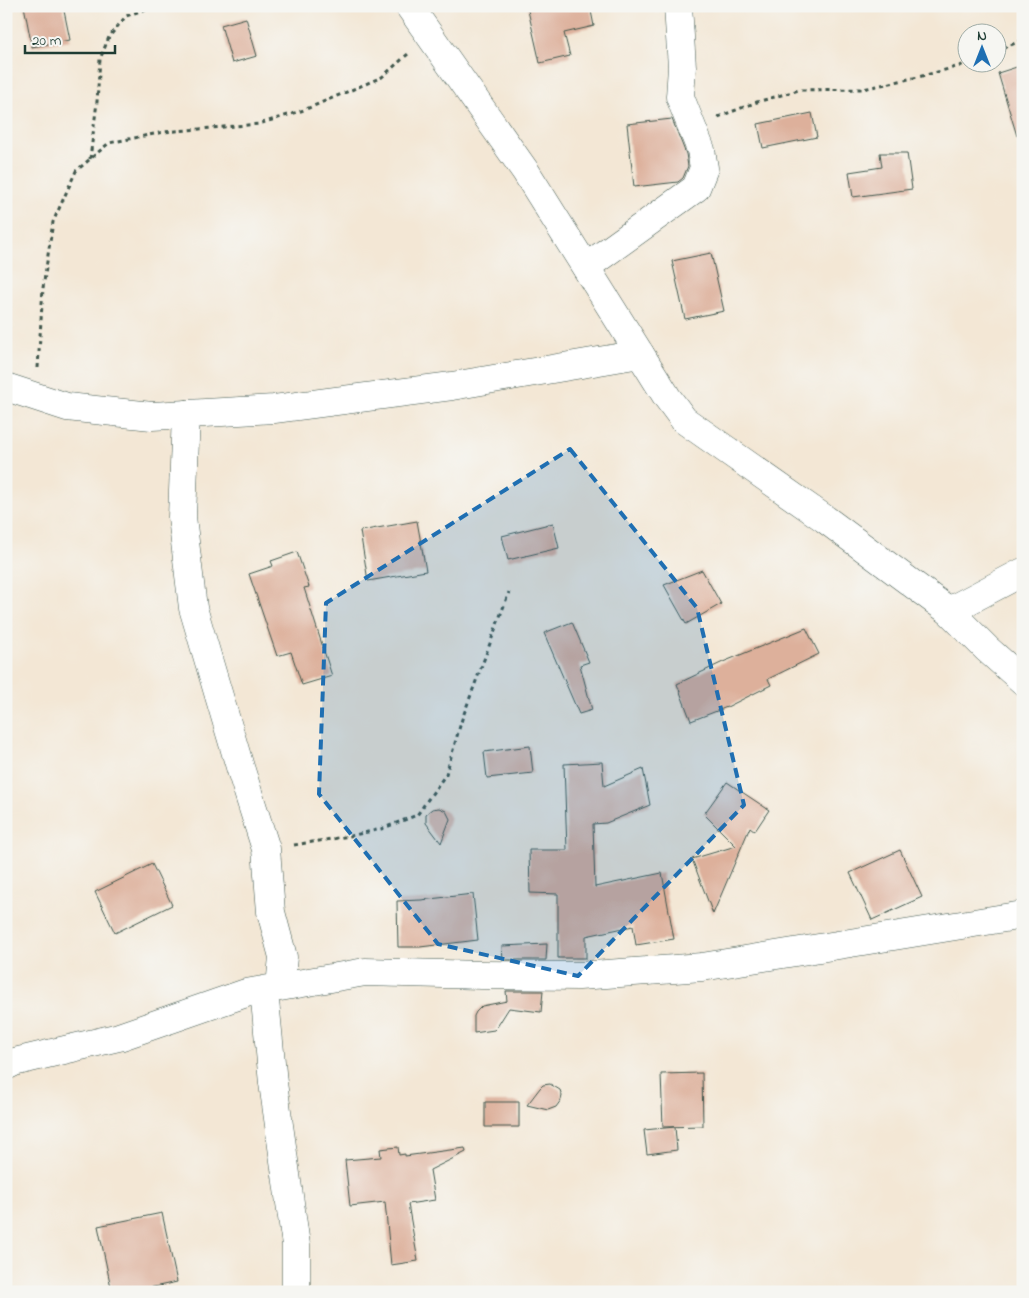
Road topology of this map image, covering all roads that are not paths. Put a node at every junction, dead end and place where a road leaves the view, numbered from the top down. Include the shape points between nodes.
1 (409, 6) edge
2 (678, 6) edge
3 (586, 267) junction
4 (640, 354) junction
5 (6, 387) edge
6 (186, 414) junction
7 (1023, 572) edge
8 (949, 611) junction
9 (1023, 681) edge
10 (1023, 915) edge
11 (272, 988) junction
12 (6, 1066) edge
13 (296, 1292) edge

1 - 3 street via 526,172
2 - 3 street via 682,67 680,97 701,150 704,168 696,188
3 - 4 street
4 - 6 street via 452,386 274,409
4 - 8 street via 684,420 826,519
5 - 6 street via 68,407 152,416
6 - 11 street via 182,517 193,608 266,849 271,912 283,957
7 - 8 street
8 - 9 street
10 - 11 street via 702,967 579,976 365,972
11 - 12 street via 246,993 119,1037
11 - 13 street via 273,1083 296,1245

